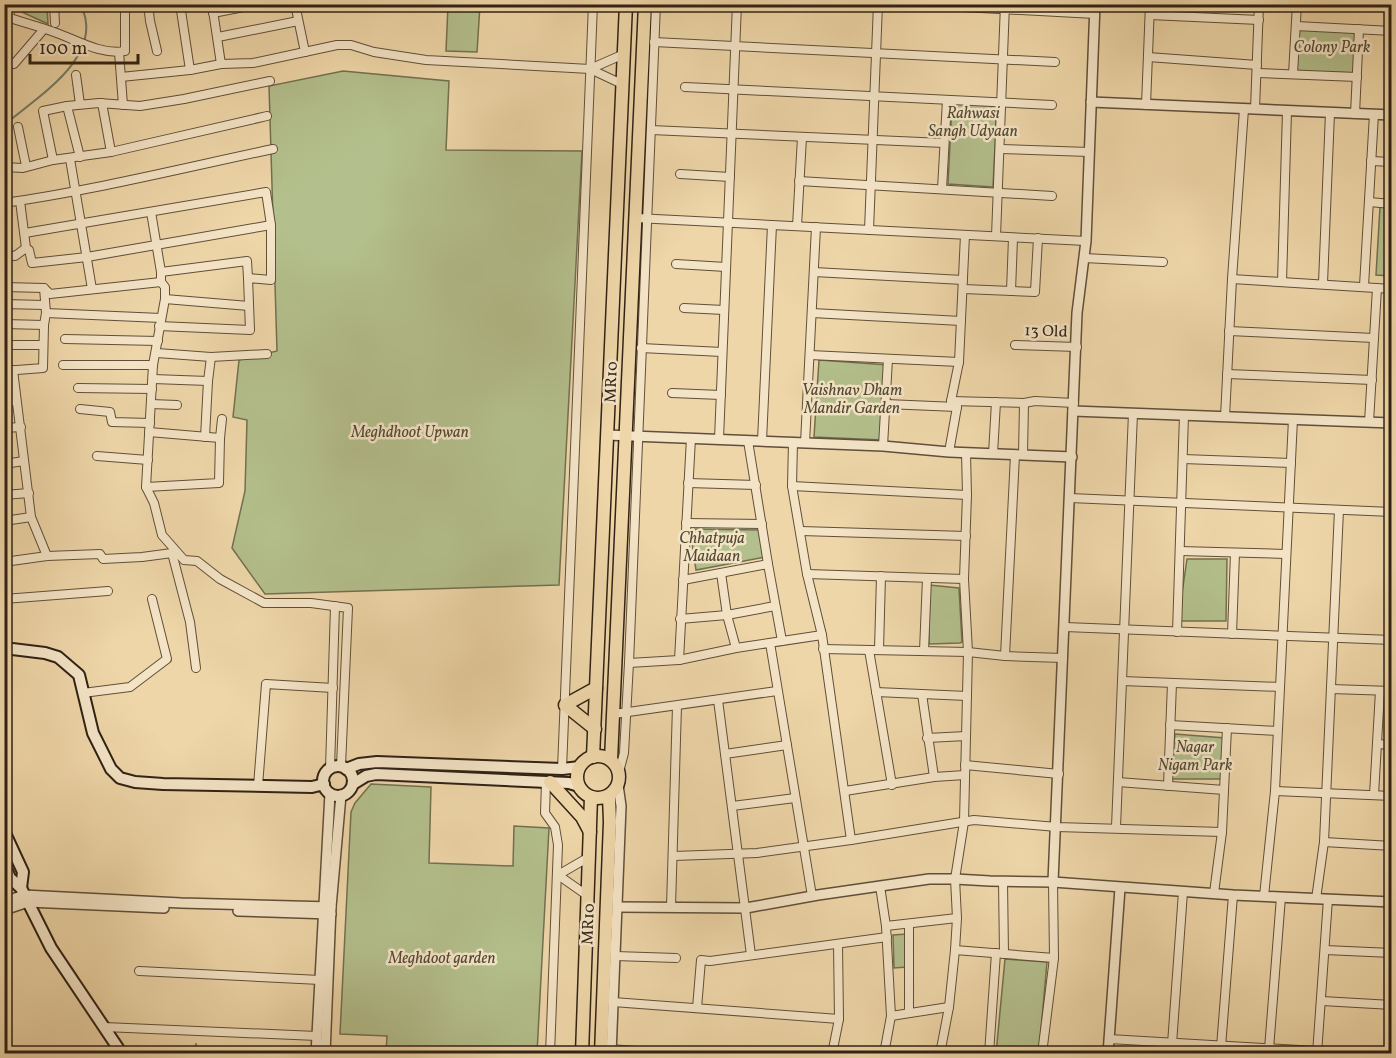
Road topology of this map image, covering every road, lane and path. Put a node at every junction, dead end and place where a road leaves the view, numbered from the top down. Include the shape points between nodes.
1 (13, 4) edge
2 (54, 4) edge
3 (124, 4) edge
4 (148, 4) edge
5 (180, 4) edge
6 (212, 4) edge
7 (259, 4) edge
8 (295, 4) edge
9 (593, 4) edge
10 (626, 4) edge
11 (645, 4) edge
12 (656, 4) edge
13 (737, 4) edge
14 (878, 4) edge
15 (906, 4) edge
16 (1150, 4) edge
17 (1259, 4) edge
18 (1297, 4) edge
19 (964, 6) edge
20 (1005, 7) edge
21 (1049, 8) edge
22 (1095, 9) edge
23 (213, 14) junction
24 (1150, 15) junction
25 (6, 16) edge
26 (1259, 20) junction
27 (298, 21) junction
28 (56, 23) dead end
29 (1296, 27) junction
30 (44, 29) junction
31 (1359, 29) junction
32 (1392, 31) edge
33 (218, 37) junction
34 (654, 42) junction
35 (736, 46) junction
36 (157, 51) dead end
37 (119, 52) junction
38 (305, 52) junction
39 (876, 53) junction
40 (624, 54) junction
41 (1148, 57) junction
42 (1392, 58) edge
43 (1003, 59) junction
44 (4, 60) edge
45 (1055, 62) dead end
46 (221, 64) junction
47 (590, 69) junction
48 (1257, 69) junction
49 (190, 70) junction
50 (1293, 74) junction
51 (76, 75) dead end
52 (121, 77) junction
53 (1357, 77) junction
54 (270, 81) dead end
55 (622, 84) junction
56 (685, 87) dead end
57 (734, 90) junction
58 (874, 97) junction
59 (947, 100) junction
60 (1091, 102) junction
61 (102, 103) junction
62 (1001, 103) junction
63 (80, 104) junction
64 (123, 105) junction
65 (1052, 105) dead end
66 (1146, 105) junction
67 (67, 106) junction
68 (1244, 109) junction
69 (1255, 109) junction
70 (1287, 111) junction
71 (1330, 112) junction
72 (1355, 114) junction
73 (1374, 114) junction
74 (1390, 115) edge
75 (267, 116) dead end
76 (18, 127) dead end
77 (651, 130) junction
78 (732, 134) junction
79 (802, 137) junction
80 (873, 140) junction
81 (944, 143) junction
82 (273, 149) dead end
83 (1000, 149) junction
84 (111, 152) junction
85 (1089, 152) junction
86 (80, 157) junction
87 (69, 159) junction
88 (53, 160) junction
89 (1371, 160) junction
90 (1392, 162) edge
91 (26, 166) junction
92 (4, 167) edge
93 (680, 174) dead end
94 (730, 177) junction
95 (799, 181) junction
96 (871, 185) junction
97 (942, 189) junction
98 (76, 190) junction
99 (998, 193) junction
100 (1052, 196) dead end
101 (20, 201) junction
102 (1369, 202) junction
103 (4, 203) edge
104 (1392, 204) edge
105 (151, 212) junction
106 (641, 219) junction
107 (81, 223) junction
108 (728, 223) junction
109 (271, 225) junction
110 (772, 225) junction
111 (797, 226) junction
112 (816, 227) junction
113 (869, 230) junction
114 (25, 233) junction
115 (965, 235) junction
116 (996, 236) junction
117 (1013, 238) junction
118 (1038, 238) junction
119 (1086, 241) junction
120 (157, 244) junction
121 (26, 248) junction
122 (4, 255) edge
123 (87, 257) junction
124 (1084, 258) junction
125 (1163, 262) dead end
126 (676, 264) dead end
127 (726, 267) junction
128 (814, 272) junction
129 (161, 273) junction
130 (248, 278) junction
131 (1232, 279) junction
132 (160, 282) junction
133 (1282, 282) junction
134 (1323, 283) junction
135 (963, 284) junction
136 (1364, 286) junction
137 (4, 287) edge
138 (44, 288) junction
139 (1377, 288) junction
140 (92, 289) junction
141 (1392, 289) edge
142 (1011, 291) junction
143 (165, 299) junction
144 (4, 304) edge
145 (249, 306) junction
146 (684, 308) dead end
147 (45, 309) junction
148 (724, 310) junction
149 (812, 313) junction
150 (961, 321) junction
151 (160, 322) junction
152 (4, 324) edge
153 (44, 325) junction
154 (1228, 331) junction
155 (1374, 338) junction
156 (65, 339) dead end
157 (158, 341) junction
158 (4, 345) edge
159 (43, 345) junction
160 (1015, 345) dead end
161 (1077, 347) junction
162 (641, 348) junction
163 (723, 352) junction
164 (157, 353) junction
165 (267, 354) dead end
166 (810, 355) junction
167 (212, 357) junction
168 (888, 359) junction
169 (959, 362) junction
170 (63, 365) dead end
171 (153, 365) junction
172 (9, 370) edge
173 (1227, 374) junction
174 (153, 379) junction
175 (1372, 380) junction
176 (208, 381) junction
177 (78, 388) dead end
178 (153, 389) junction
179 (672, 393) dead end
180 (721, 395) junction
181 (16, 401) junction
182 (4, 402) edge
183 (996, 402) junction
184 (152, 404) junction
185 (886, 404) junction
186 (954, 404) junction
187 (1024, 404) junction
188 (177, 405) dead end
189 (1073, 407) junction
190 (80, 409) dead end
191 (1133, 413) junction
192 (1184, 415) junction
193 (1225, 417) junction
194 (222, 419) dead end
195 (1293, 419) junction
196 (1369, 422) junction
197 (1392, 423) edge
198 (21, 427) junction
199 (150, 427) junction
200 (4, 428) edge
201 (607, 435) junction
202 (632, 436) junction
203 (205, 437) junction
204 (220, 438) junction
205 (691, 438) junction
206 (719, 439) junction
207 (748, 441) junction
208 (762, 441) junction
209 (792, 442) junction
210 (805, 443) junction
211 (883, 446) junction
212 (949, 452) junction
213 (966, 453) junction
214 (993, 454) junction
215 (1019, 455) junction
216 (97, 456) dead end
217 (1071, 457) junction
218 (1183, 459) junction
219 (148, 460) junction
220 (24, 461) junction
221 (1291, 463) junction
222 (4, 464) edge
223 (688, 483) junction
224 (756, 484) junction
225 (792, 486) junction
226 (146, 487) junction
227 (29, 493) junction
228 (4, 495) edge
229 (967, 495) junction
230 (1070, 498) junction
231 (1130, 501) junction
232 (1181, 503) junction
233 (1288, 508) junction
234 (1339, 510) junction
235 (1392, 513) edge
236 (32, 517) junction
237 (4, 521) edge
238 (686, 524) junction
239 (762, 524) junction
240 (801, 531) junction
241 (966, 536) junction
242 (173, 551) junction
243 (1180, 551) junction
244 (1235, 553) junction
245 (1286, 554) junction
246 (46, 556) junction
247 (4, 562) edge
248 (768, 564) junction
249 (721, 573) junction
250 (807, 574) junction
251 (881, 576) junction
252 (927, 578) junction
253 (683, 579) junction
254 (964, 579) junction
255 (108, 591) dead end
256 (4, 599) edge
257 (152, 599) dead end
258 (335, 606) junction
259 (775, 606) junction
260 (727, 615) junction
261 (680, 619) junction
262 (1065, 627) junction
263 (1124, 630) junction
264 (1177, 632) junction
265 (1232, 634) junction
266 (822, 635) junction
267 (1282, 636) junction
268 (1333, 638) junction
269 (1392, 640) edge
270 (782, 641) junction
271 (770, 643) junction
272 (4, 648) edge
273 (736, 648) junction
274 (823, 649) junction
275 (869, 650) junction
276 (879, 650) junction
277 (924, 651) junction
278 (968, 652) junction
279 (1005, 656) junction
280 (1064, 658) junction
281 (679, 660) junction
282 (629, 663) junction
283 (196, 668) dead end
284 (1122, 681) junction
285 (1172, 683) junction
286 (1280, 687) junction
287 (333, 688) junction
288 (596, 688) junction
289 (1331, 689) junction
290 (777, 691) junction
291 (1380, 691) junction
292 (876, 692) junction
293 (1392, 692) edge
294 (83, 693) junction
295 (922, 694) junction
296 (967, 696) junction
297 (718, 700) junction
298 (565, 705) junction
299 (677, 706) junction
300 (620, 714) junction
301 (1170, 725) junction
302 (1227, 728) junction
303 (594, 729) junction
304 (1278, 731) junction
305 (966, 736) junction
306 (927, 738) junction
307 (1377, 744) junction
308 (787, 745) junction
309 (1392, 745) edge
310 (725, 753) junction
311 (593, 756) junction
312 (611, 760) junction
313 (965, 765) junction
314 (580, 767) junction
315 (339, 768) junction
316 (562, 769) junction
317 (619, 772) junction
318 (1059, 774) junction
319 (965, 776) junction
320 (934, 777) junction
321 (548, 782) junction
322 (1118, 782) junction
323 (353, 783) junction
324 (618, 785) junction
325 (892, 785) junction
326 (258, 786) junction
327 (579, 786) junction
328 (1168, 786) junction
329 (1224, 790) junction
330 (332, 791) junction
331 (845, 791) junction
332 (1275, 791) junction
333 (1326, 793) junction
334 (1374, 795) junction
335 (609, 796) junction
336 (1392, 796) edge
337 (591, 797) junction
338 (795, 798) junction
339 (732, 806) junction
340 (964, 822) junction
341 (1057, 827) junction
342 (1116, 828) junction
343 (4, 831) edge
344 (1222, 832) junction
345 (591, 833) junction
346 (851, 840) junction
347 (1324, 842) junction
348 (803, 845) junction
349 (1392, 846) edge
350 (738, 854) junction
351 (674, 856) junction
352 (589, 857) junction
353 (4, 863) edge
354 (558, 875) junction
355 (955, 879) junction
356 (1003, 881) junction
357 (1053, 882) junction
358 (880, 886) junction
359 (1120, 888) junction
360 (1183, 892) junction
361 (1214, 893) junction
362 (25, 895) junction
363 (1233, 895) junction
364 (588, 896) junction
365 (812, 896) junction
366 (1264, 896) junction
367 (1281, 897) junction
368 (1316, 899) junction
369 (1328, 900) junction
370 (4, 902) edge
371 (1392, 902) edge
372 (617, 907) junction
373 (671, 907) junction
374 (746, 908) junction
375 (4, 910) edge
376 (327, 910) junction
377 (957, 918) junction
378 (909, 924) junction
379 (886, 927) junction
380 (887, 937) junction
381 (838, 944) junction
382 (955, 950) junction
383 (1325, 950) junction
384 (1392, 952) edge
385 (1000, 953) junction
386 (751, 955) junction
387 (615, 956) junction
388 (676, 958) dead end
389 (1054, 958) junction
390 (139, 971) dead end
391 (320, 980) junction
392 (1322, 1001) junction
393 (613, 1002) junction
394 (1392, 1005) edge
395 (948, 1007) junction
396 (697, 1008) junction
397 (909, 1013) junction
398 (891, 1016) junction
399 (838, 1019) junction
400 (104, 1027) junction
401 (317, 1036) junction
402 (1109, 1039) junction
403 (1172, 1044) junction
404 (1221, 1047) junction
405 (1269, 1049) junction
406 (1255, 1050) edge
407 (608, 1052) edge
408 (1317, 1052) edge
409 (122, 1053) edge
410 (316, 1053) edge
411 (325, 1053) edge
412 (550, 1053) edge
413 (582, 1053) edge
414 (672, 1053) edge
415 (832, 1053) edge
416 (884, 1053) edge
417 (940, 1053) edge
418 (990, 1053) edge
419 (1042, 1053) edge
420 (1108, 1053) edge

1 - 25 street
2 - 28 street
3 - 37 street via 125,51
4 - 36 street
5 - 49 street
6 - 23 street
7 - 23 street
8 - 27 street
9 - 47 street
10 - 40 main road, MR10
11 - 106 main road, MR10
12 - 34 street
13 - 35 street
14 - 39 street
15 - 19 street
16 - 24 street
17 - 26 street
18 - 29 street
19 - 20 street
20 - 21 street
20 - 43 street
21 - 22 street
22 - 60 street
23 - 33 street
24 - 26 street
24 - 41 street
25 - 30 street
26 - 48 street
27 - 33 street
27 - 38 street
29 - 31 street
29 - 50 street
30 - 37 street via 94,49
30 - 44 street via 14,64
31 - 32 street
31 - 53 street
33 - 46 street
34 - 35 street
34 - 77 street
35 - 39 street
35 - 57 street
37 - 52 street
38 - 46 street via 253,63
38 - 47 street via 351,45 426,60
39 - 43 street
39 - 58 street
40 - 47 street
40 - 55 main road, MR10
41 - 48 street
41 - 66 street
42 - 74 street
43 - 45 street
43 - 62 street
46 - 49 street
47 - 55 street
47 - 298 street
48 - 50 street
48 - 69 street
49 - 52 street
50 - 53 street
51 - 63 street
52 - 64 street
53 - 72 street
54 - 64 street via 184,99
55 - 201 main road, MR10
56 - 57 street
57 - 58 street
57 - 78 street
58 - 59 street
58 - 80 street
59 - 62 street
59 - 81 street
60 - 66 street
60 - 85 street
61 - 63 street
61 - 64 street
61 - 84 street
62 - 65 street
62 - 83 street
63 - 67 street
66 - 68 street
67 - 86 street
67 - 88 street via 43,111
68 - 69 street
68 - 131 street
69 - 70 street
70 - 71 street
70 - 133 street
71 - 72 street
71 - 134 street
72 - 73 street
73 - 74 street
73 - 89 street
75 - 84 street
76 - 91 street
77 - 78 street
77 - 106 street
78 - 79 street
78 - 94 street
79 - 80 street
79 - 95 street
80 - 81 street
80 - 96 street
81 - 97 street
82 - 98 street
83 - 85 street
83 - 99 street
84 - 86 street
85 - 119 street
86 - 87 street
87 - 88 street
87 - 98 street
88 - 91 street
89 - 90 street
89 - 102 street
91 - 92 street
93 - 94 street
94 - 108 street
95 - 96 street
95 - 111 street
96 - 97 street
96 - 113 street
97 - 99 street
98 - 101 street
98 - 107 street
99 - 100 street
99 - 116 street
101 - 103 street
101 - 114 street
102 - 104 street
102 - 136 street
105 - 107 street
105 - 109 street via 266,192
105 - 120 street
106 - 108 street
106 - 162 street
106 - 202 main road, MR10
107 - 114 street
107 - 123 street
108 - 110 street
108 - 127 street
109 - 120 street
109 - 130 street via 271,280
110 - 111 street
110 - 208 street
111 - 112 street
112 - 113 street
112 - 128 street
113 - 115 street
114 - 121 street
115 - 116 street
115 - 135 street
116 - 117 street
117 - 118 street
117 - 142 street
118 - 119 street
118 - 142 street via 1035,292
119 - 124 street
120 - 123 street
120 - 129 street
121 - 122 street via 15,256
121 - 123 street via 32,263
123 - 140 street
124 - 125 street
124 - 161 street
126 - 127 street
127 - 148 street
128 - 135 street
128 - 149 street
129 - 130 street via 247,261
129 - 132 street
130 - 145 street
131 - 133 street
131 - 154 street
132 - 140 street
132 - 143 street via 165,287
133 - 134 street
134 - 136 street
135 - 142 street
135 - 150 street
136 - 139 street
137 - 138 street
138 - 140 street via 50,294
138 - 147 street
139 - 141 street
139 - 155 street
143 - 145 street
143 - 151 street
144 - 147 street
145 - 151 street via 250,330
146 - 148 street
147 - 151 street
147 - 153 street
148 - 163 street
149 - 150 street
149 - 166 street
150 - 169 street
151 - 157 street
152 - 153 street
153 - 159 street
154 - 155 street
154 - 173 street
155 - 175 street
156 - 157 street
157 - 164 street
158 - 159 street
159 - 172 street via 43,368
160 - 161 street, 13 Old
161 - 189 street
162 - 163 street
162 - 202 street
163 - 180 street
164 - 167 street
164 - 171 street
165 - 167 street
166 - 168 street
166 - 210 street
167 - 176 street
168 - 169 street
168 - 185 street
169 - 186 street
170 - 171 street
171 - 174 street
172 - 181 street
173 - 175 street
173 - 193 street
174 - 176 street
174 - 178 street
175 - 196 street
176 - 203 street
177 - 178 street
178 - 184 street
179 - 180 street
180 - 206 street
181 - 182 street
181 - 198 street
183 - 186 street
183 - 187 street
183 - 214 street
184 - 188 street
184 - 199 street
185 - 186 street
185 - 211 street
186 - 212 street
187 - 189 street via 1035,401
187 - 215 street
189 - 191 street
189 - 217 street
190 - 199 street via 110,412 112,422
191 - 192 street
191 - 231 street
192 - 193 street
192 - 218 street
193 - 195 street
194 - 204 street
195 - 196 street
195 - 221 street
196 - 197 street
198 - 200 street
198 - 220 street
199 - 203 street
199 - 219 street
201 - 202 street
201 - 288 main road, MR10
202 - 205 street
202 - 282 street
202 - 300 main road, MR10
203 - 204 street
204 - 226 street via 219,483
205 - 206 street
205 - 223 street
206 - 207 street
207 - 208 street
207 - 224 street
208 - 209 street
209 - 210 street
209 - 225 street
210 - 211 street
211 - 212 street
212 - 213 street
213 - 214 street
213 - 229 street
214 - 215 street
215 - 217 street
215 - 279 street
216 - 219 street
217 - 230 street
218 - 221 street
218 - 232 street
219 - 226 street
220 - 222 street
220 - 227 street
221 - 233 street
223 - 224 street
223 - 238 street
224 - 239 street
225 - 229 street
225 - 240 street
226 - 242 street via 162,535
227 - 228 street
227 - 236 street
229 - 241 street
230 - 231 street
230 - 262 street
231 - 232 street
231 - 263 street
232 - 233 street
232 - 243 street
233 - 234 street
233 - 245 street
234 - 235 street
234 - 268 street
236 - 237 street
236 - 246 street
238 - 239 street
238 - 253 street
239 - 248 street
240 - 241 street
240 - 250 street
241 - 254 street
242 - 246 street via 103,559 100,554
242 - 258 street via 184,560 197,561 220,579 264,603
242 - 283 street
243 - 244 street
243 - 264 street
244 - 245 street
244 - 265 street
245 - 267 street
246 - 247 street
248 - 249 street
248 - 259 street
249 - 253 street
249 - 260 street
250 - 251 street
250 - 266 street
251 - 252 street
251 - 276 street
252 - 254 street
252 - 277 street
253 - 261 street
254 - 278 street
255 - 256 street
257 - 294 street via 167,659 130,687
258 - 287 street
258 - 315 street via 348,608
259 - 260 street
259 - 270 street
260 - 261 street
260 - 273 street
261 - 281 street
262 - 263 street
262 - 280 street
263 - 264 street
263 - 284 street
264 - 265 street
265 - 267 street
266 - 270 street
266 - 274 street
267 - 268 street
267 - 286 street
268 - 269 street
268 - 289 street
270 - 271 street
271 - 273 street
271 - 290 street
272 - 294 main road via 58,657 79,675
273 - 281 street
274 - 275 street
274 - 331 street
275 - 276 street
275 - 292 street
276 - 277 street
277 - 278 street
278 - 279 street
278 - 296 street
279 - 280 street
280 - 318 street
281 - 282 street
282 - 300 street
284 - 285 street
284 - 322 street
285 - 286 street
285 - 301 street
286 - 304 street
287 - 315 street
287 - 326 street via 266,684
288 - 298 main road
288 - 303 main road, MR10
289 - 291 street
289 - 333 street
290 - 297 street
290 - 308 street
291 - 293 street
291 - 307 street
292 - 295 street
292 - 325 street
294 - 326 main road via 93,732 111,769 120,777 135,782
295 - 296 street
295 - 306 street
296 - 305 street
297 - 299 street
297 - 310 street
298 - 303 main road
298 - 316 street
299 - 300 street
299 - 351 street
300 - 312 main road, MR10
300 - 317 street via 624,753
301 - 302 street
301 - 328 street
302 - 304 street
302 - 329 street
303 - 311 main road, MR10
304 - 332 street
305 - 306 street
305 - 313 street
306 - 320 street
307 - 309 street
307 - 334 street
308 - 310 street
308 - 338 street
310 - 339 street
311 - 312 main road
311 - 314 main road
312 - 317 main road
313 - 318 street
313 - 319 street
314 - 316 main road
314 - 327 main road
315 - 316 main road via 377,762
315 - 323 main road via 352,775
315 - 330 main road via 324,776
317 - 324 main road
318 - 341 street
319 - 320 street
319 - 340 street
320 - 325 street
321 - 323 main road via 376,774
321 - 327 main road
321 - 345 main road via 582,817
321 - 354 street via 545,813 555,827
322 - 328 street
322 - 342 street
323 - 330 main road via 349,791
324 - 335 main road
324 - 372 street via 621,806
325 - 331 street
326 - 330 main road
327 - 337 main road
328 - 329 street
329 - 344 street
330 - 376 street
331 - 346 street
332 - 333 street
332 - 366 street
333 - 334 street
333 - 347 street
334 - 336 street
335 - 337 main road
335 - 407 main road, MR10
337 - 345 main road, MR10
338 - 339 street
338 - 348 street
339 - 350 street
340 - 341 street
340 - 346 street
340 - 355 street
341 - 342 street
341 - 357 street
342 - 344 street
343 - 362 main road via 23,872
344 - 361 street
345 - 352 main road, MR10
346 - 348 street
347 - 349 street
347 - 368 street
348 - 350 street
348 - 365 street
350 - 351 street
350 - 374 street
351 - 373 street
352 - 354 street
352 - 364 main road, MR10
353 - 362 main road via 10,878
354 - 364 street
354 - 412 street
355 - 356 street
355 - 358 street
355 - 377 street
356 - 357 street
356 - 385 street
357 - 359 street
357 - 389 street
358 - 365 street
358 - 379 street
359 - 360 street
359 - 402 street
360 - 361 street
360 - 403 street
361 - 363 street
362 - 370 street
362 - 375 street
362 - 376 street via 93,902
362 - 400 main road via 51,948
363 - 366 street
363 - 404 street
364 - 413 main road, MR10
365 - 374 street
366 - 367 street
367 - 368 street
367 - 405 street
368 - 369 street
369 - 371 street
369 - 383 street
372 - 373 street
372 - 387 street
373 - 374 street
374 - 386 street
376 - 391 street
376 - 411 street
377 - 378 street
377 - 382 street
378 - 379 street
378 - 397 street
379 - 380 street
380 - 381 street
380 - 398 street
381 - 386 street
381 - 399 street
382 - 385 street
382 - 395 street
383 - 384 street
383 - 392 street
385 - 389 street
385 - 418 street
386 - 396 street via 700,960
387 - 388 street
387 - 393 street
389 - 419 street
390 - 391 street
391 - 401 street
392 - 394 street
392 - 408 street
393 - 396 street
393 - 407 street
395 - 397 street
395 - 417 street
396 - 399 street
397 - 398 street
398 - 416 street
399 - 415 street
400 - 401 street
400 - 409 main road
401 - 410 street
402 - 403 street
402 - 420 street
403 - 404 street
404 - 406 street
405 - 406 street
405 - 408 street
407 - 414 street

